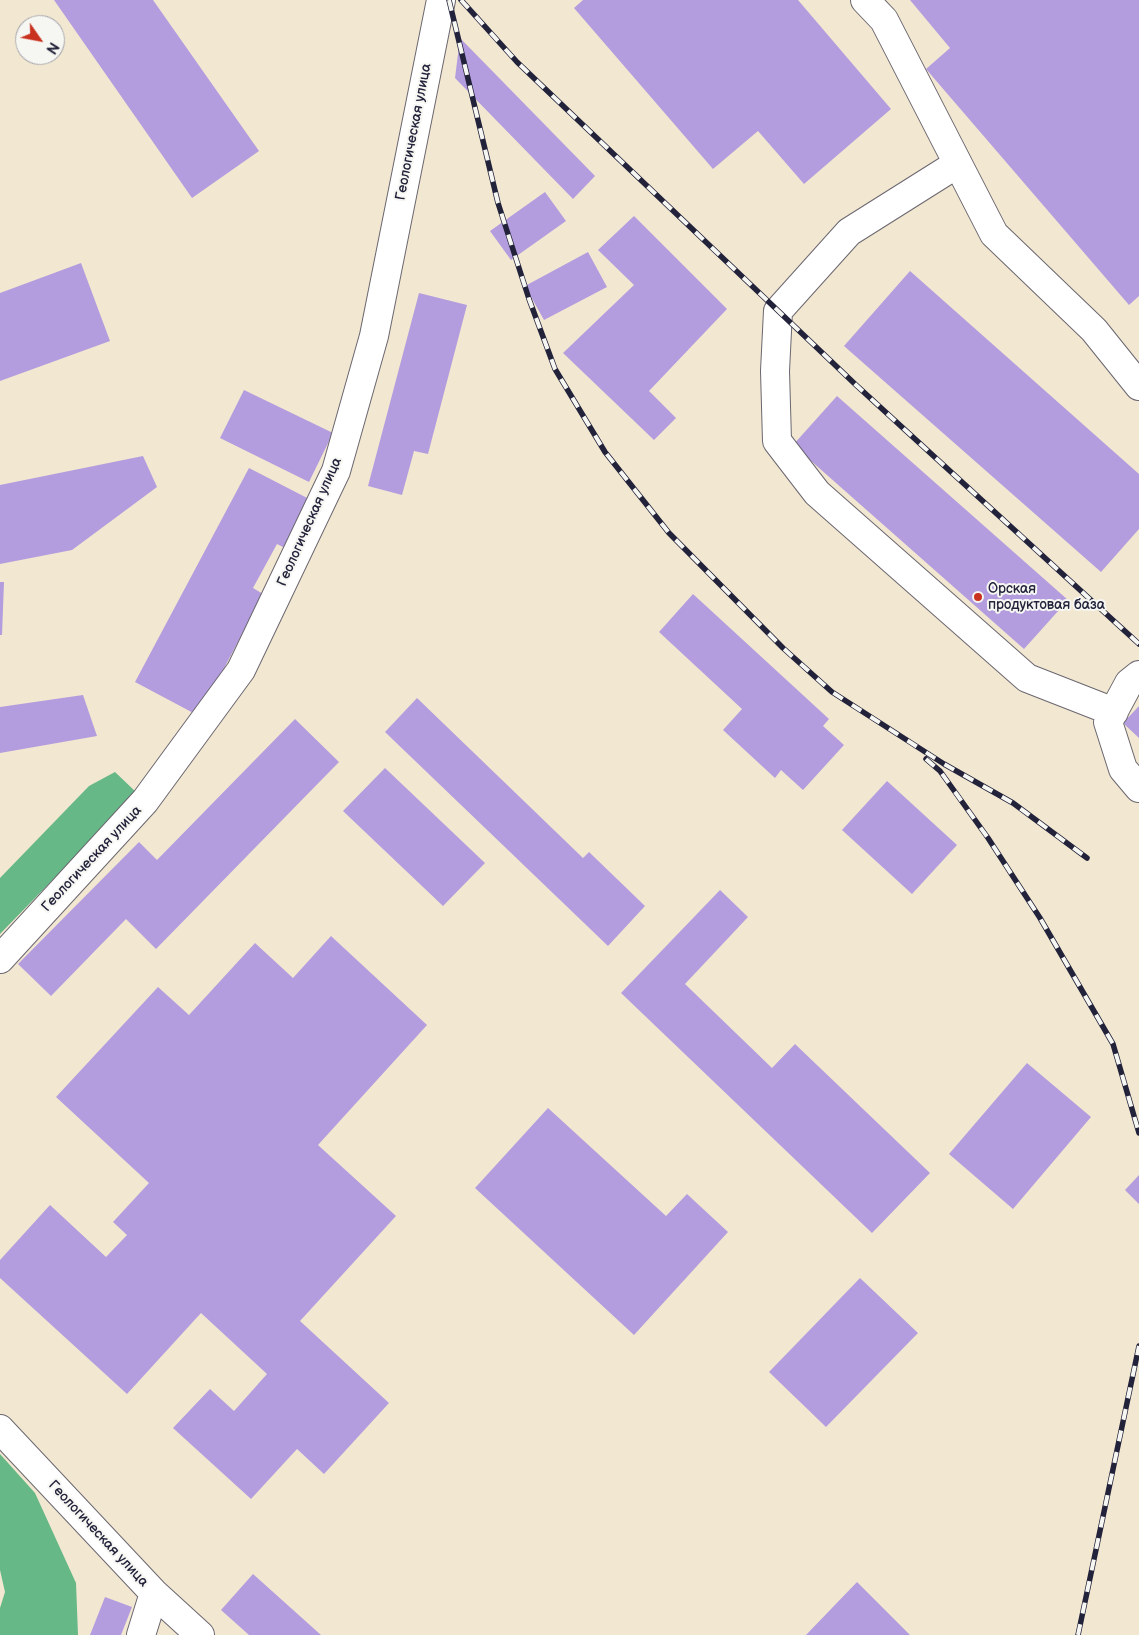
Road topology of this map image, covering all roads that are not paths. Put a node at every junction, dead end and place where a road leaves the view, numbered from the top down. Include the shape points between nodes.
1 (441, 0) edge
2 (865, 0) edge
3 (957, 164) junction
4 (1139, 386) edge
5 (1139, 675) edge
6 (1114, 712) junction
7 (1139, 788) edge
8 (0, 959) edge
9 (0, 1429) edge
10 (154, 1593) junction
11 (141, 1635) edge
12 (200, 1635) edge

1 - 8 street, Геологическая улица via 374,336 336,471 241,670 145,801
2 - 3 street via 884,20
3 - 4 street via 994,234 1094,330
3 - 6 street via 849,232 778,311 775,371 778,441 817,493 1027,678
5 - 6 street via 1129,683
6 - 7 street via 1108,722 1123,769
9 - 10 street, Геологическая улица
10 - 11 street
10 - 12 street, Геологическая улица

